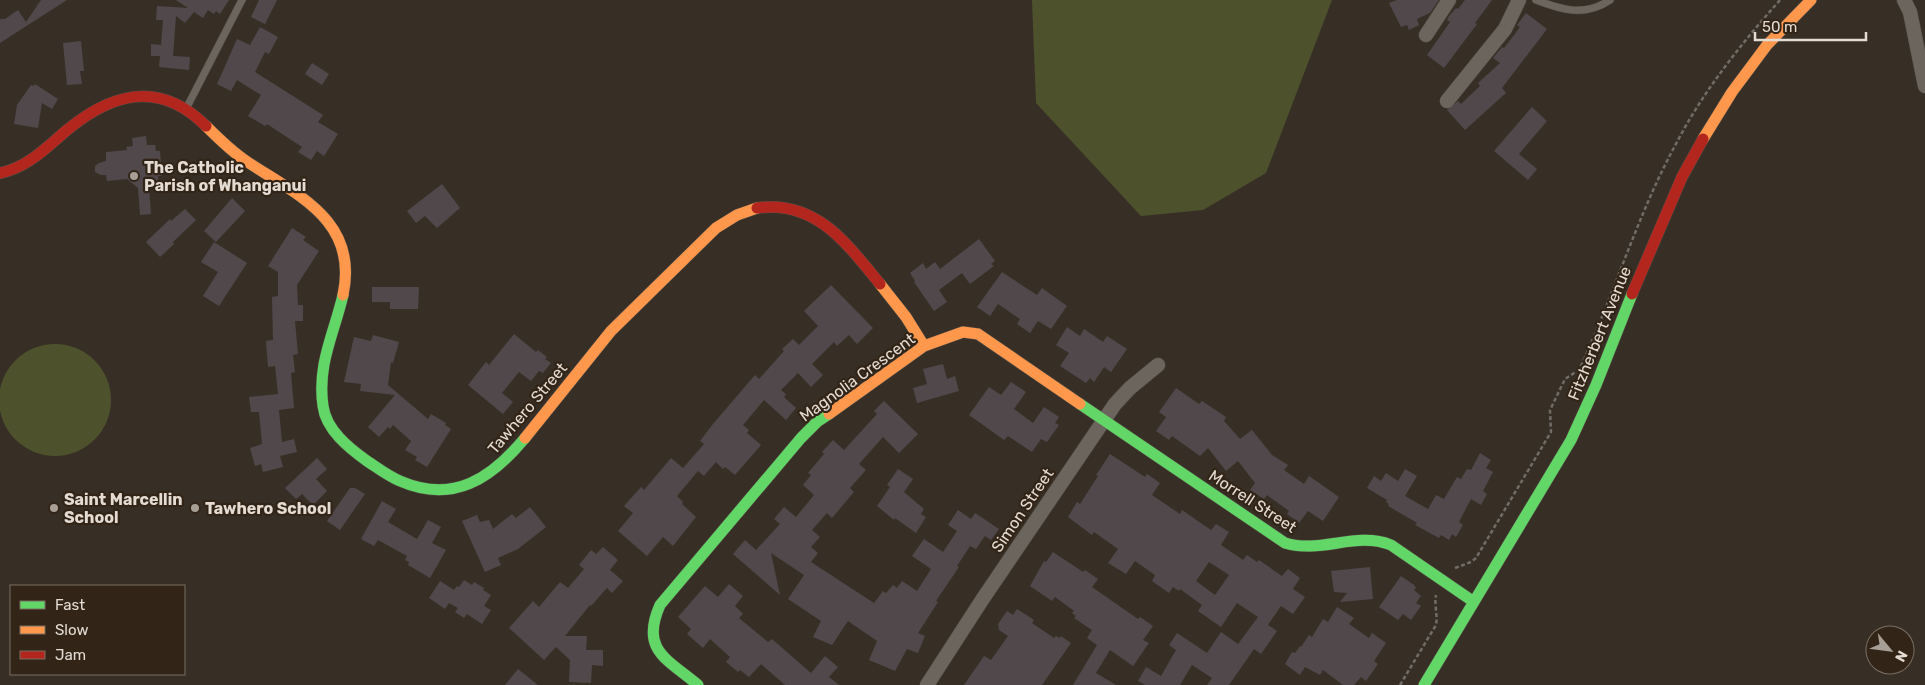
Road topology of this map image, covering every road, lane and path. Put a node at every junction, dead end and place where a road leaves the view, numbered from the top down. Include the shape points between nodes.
1 (242, 0) edge
2 (1449, 0) edge
3 (1519, 0) edge
4 (1536, 0) edge
5 (1610, 0) edge
6 (1811, 0) edge
7 (1904, 0) edge
8 (1426, 35) dead end
9 (1925, 86) edge
10 (1447, 101) dead end
11 (187, 107) junction
12 (0, 173) edge
13 (924, 346) junction
14 (1158, 365) dead end
15 (1560, 388) dead end
16 (1105, 419) junction
17 (1451, 571) dead end
18 (1440, 588) dead end
19 (1474, 602) junction
20 (698, 685) edge
21 (927, 685) edge
22 (1400, 685) edge
23 (1424, 685) edge

1 - 11 lane
2 - 8 street
3 - 10 street via 1505,29
4 - 5 lane via 1572,11 1595,8
6 - 19 street, Fitzherbert Avenue via 1767,45 1710,127 1674,195 1574,433
7 - 9 street via 1910,12
11 - 12 street, Tawhero Street via 158,97 121,97 86,115 23,166
11 - 13 street, Tawhero Street via 238,156 308,201 331,226 344,257 345,275 343,294 321,368 323,408 336,434 355,453 398,480 421,489 448,490 476,483 494,472 611,331 716,228 745,210 791,208 826,223 843,238 904,312
13 - 16 street, Magnolia Crescent via 963,332 978,334
13 - 20 street, Magnolia Crescent via 809,430 660,605 651,626 655,646
14 - 16 street, Simon Street via 1122,396
15 - 17 path via 1550,410 1551,432 1476,558
16 - 19 street, Morrell Street via 1289,545 1299,547 1378,539
16 - 21 street, Simon Street
18 - 22 path via 1436,597 1436,625
19 - 23 street, Fitzherbert Avenue

